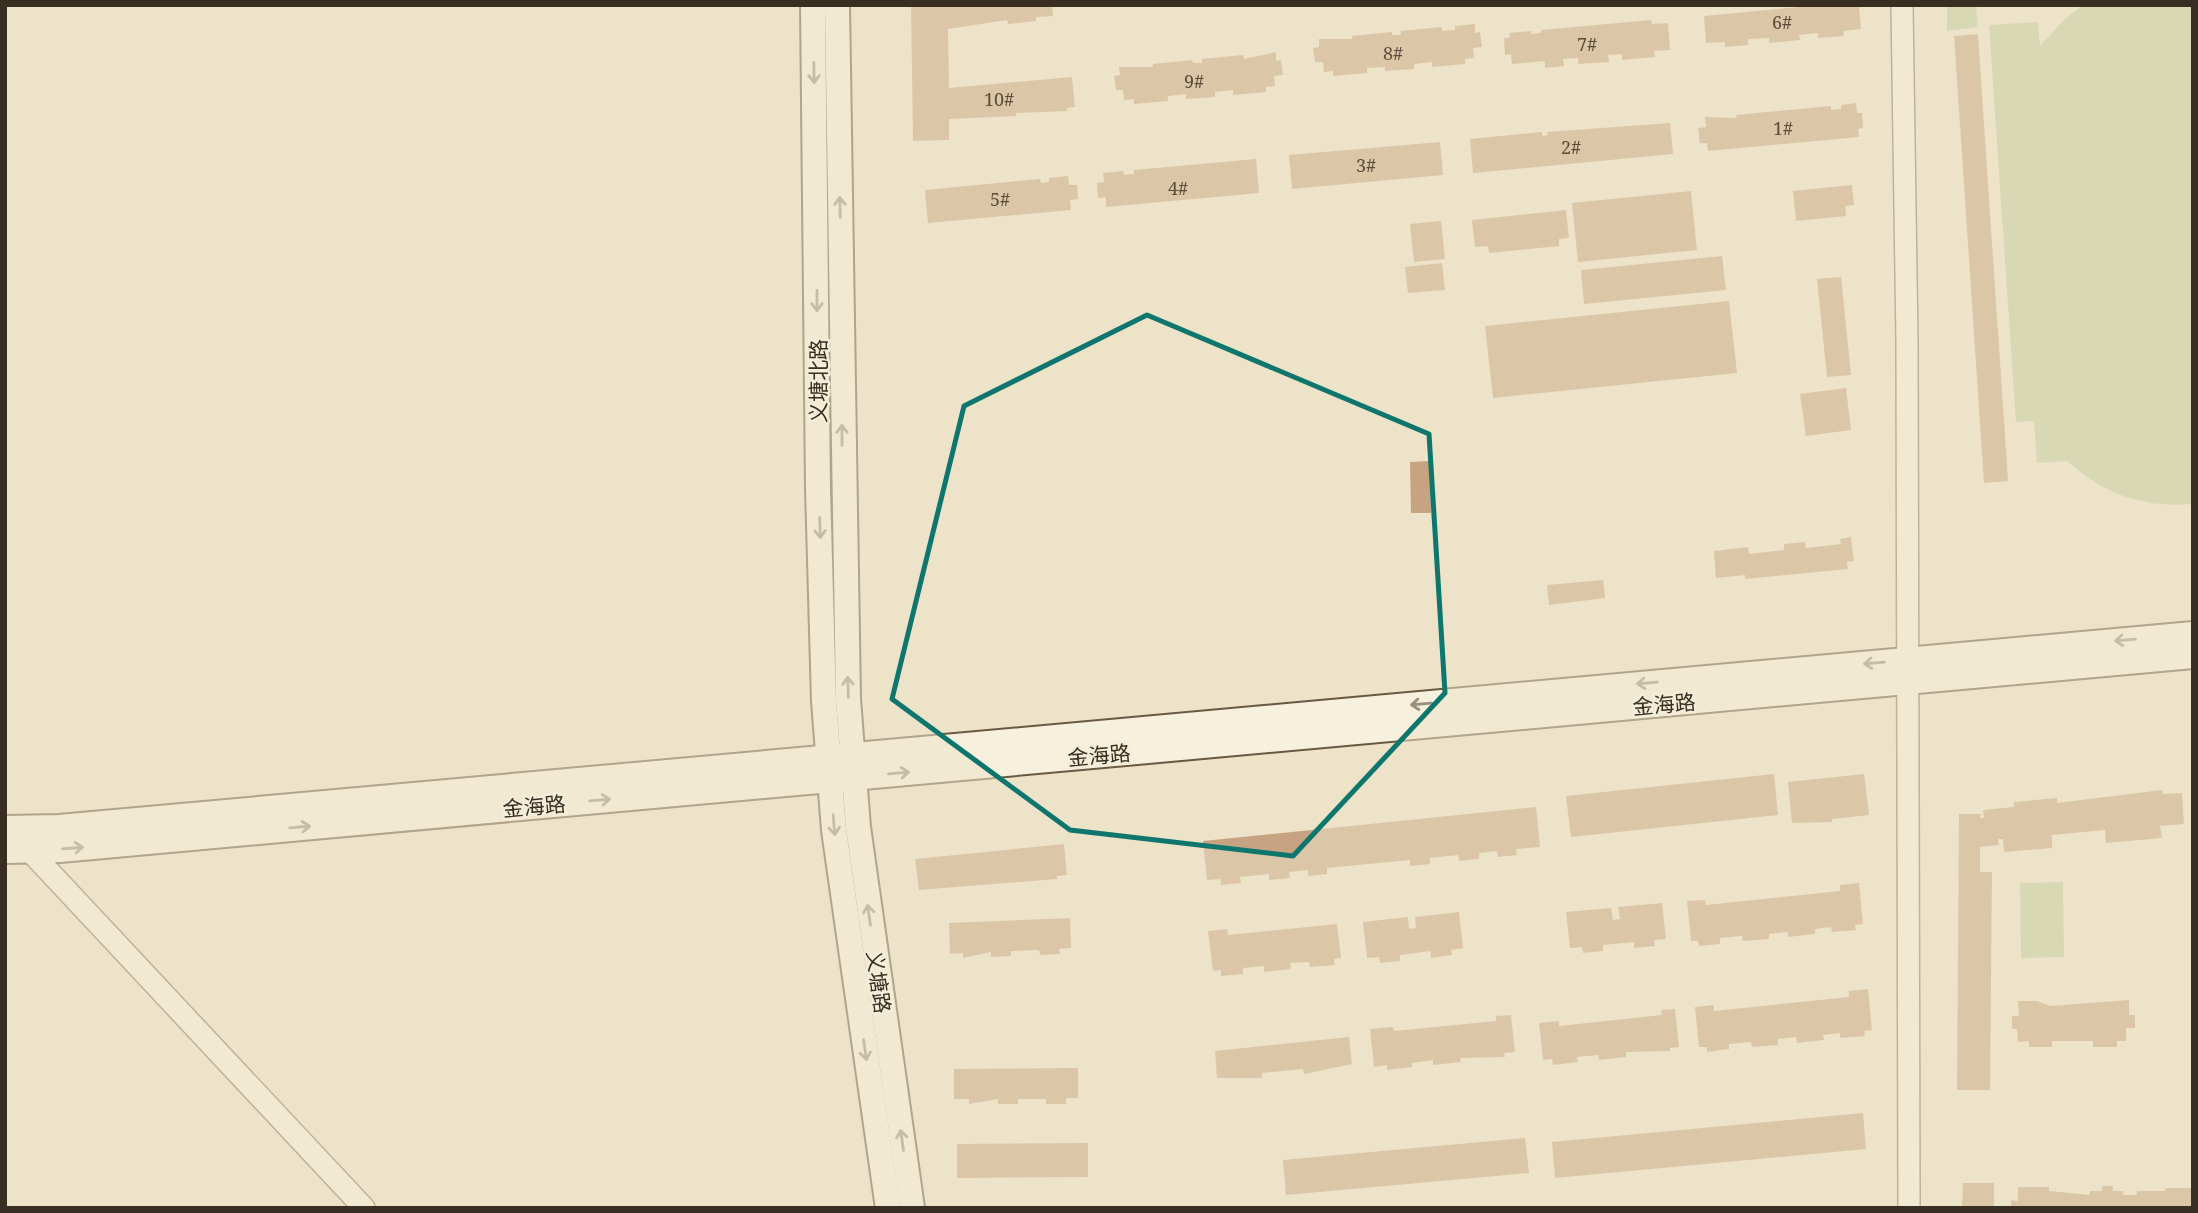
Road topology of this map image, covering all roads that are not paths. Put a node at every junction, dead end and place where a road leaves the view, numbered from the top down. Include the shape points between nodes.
1 (813, 5) edge
2 (837, 5) edge
3 (1902, 5) edge
4 (2193, 634) edge
5 (2193, 656) edge
6 (1908, 671) junction
7 (841, 767) junction
8 (9, 823) edge
9 (17, 850) edge
10 (363, 1208) edge
11 (888, 1208) edge
12 (912, 1208) edge
13 (1909, 1208) edge

1 -> 7 main road, 义塘北路 via 818,489
7 -> 2 main road, 义塘北路
3 - 6 street
4 -> 6 main road, 金海路
5 - 6 main road, 金海路
6 - 7 main road, 金海路
6 - 13 street
7 - 8 main road, 金海路 via 59,827
9 -> 7 main road, 金海路
7 -> 11 main road, 义塘路 via 854,981
12 -> 7 main road, 义塘路 via 870,923
9 - 10 street

